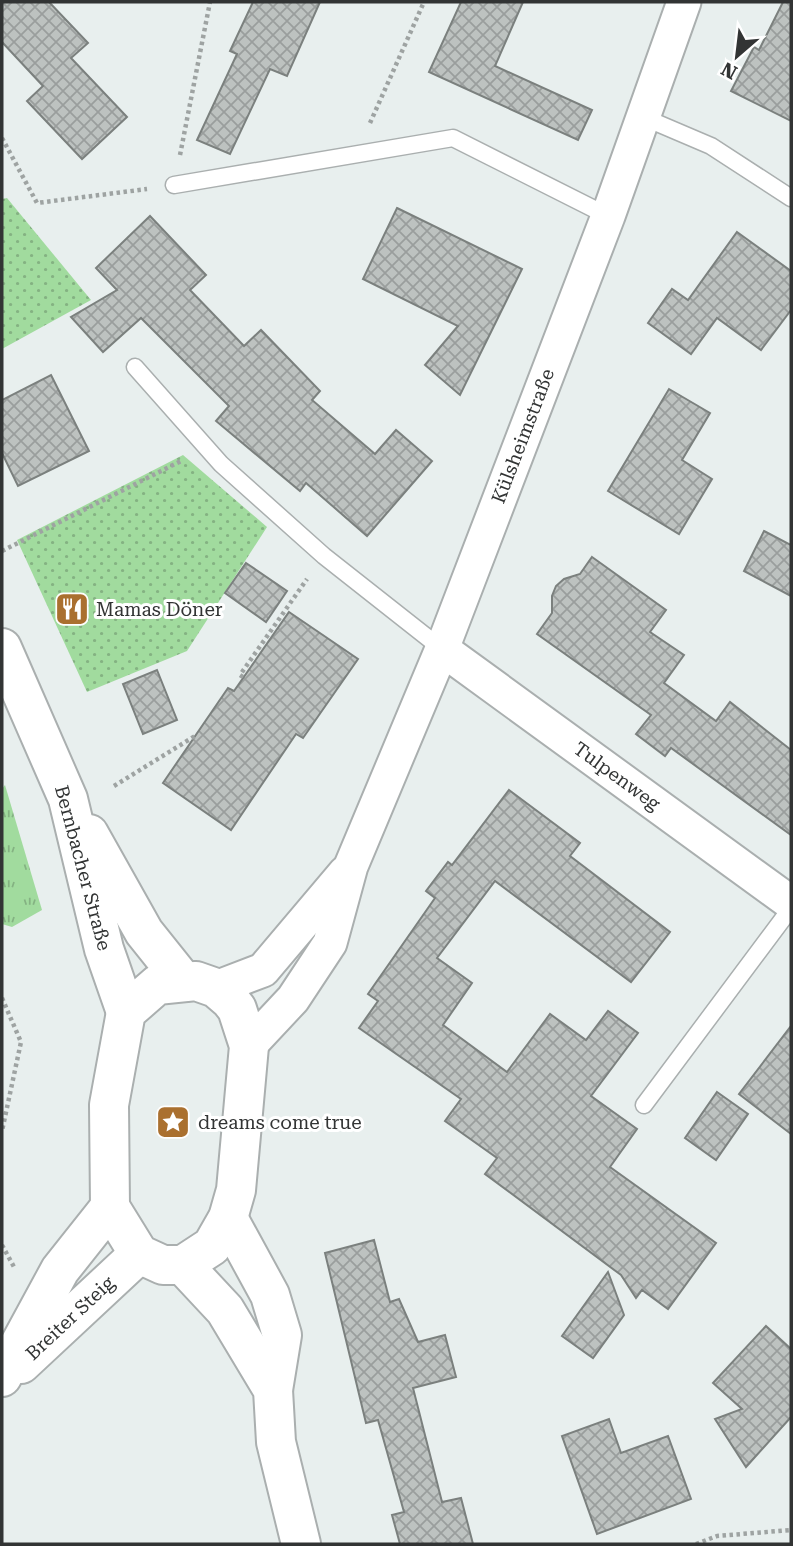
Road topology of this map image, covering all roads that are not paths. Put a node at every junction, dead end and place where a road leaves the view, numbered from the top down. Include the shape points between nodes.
1 (684, 2) edge
2 (643, 117) junction
3 (174, 185) road end
4 (791, 198) edge
5 (608, 216) junction
6 (135, 367) dead end
7 (2, 648) edge
8 (442, 649) junction
9 (68, 799) junction
10 (351, 866) junction
11 (791, 906) edge
12 (200, 985) junction
13 (125, 1012) junction
14 (248, 1046) junction
15 (644, 1105) dead end
16 (110, 1207) junction
17 (228, 1218) junction
18 (139, 1254) junction
19 (183, 1265) junction
20 (2, 1377) edge
21 (2, 1383) edge
22 (273, 1390) junction
23 (301, 1544) edge

1 - 2 street, Külsheimstraße
2 - 4 lane via 712,146
2 - 5 street, Külsheimstraße
3 - 5 lane via 453,138
5 - 8 street, Külsheimstraße
6 - 8 lane via 207,448 324,556
7 - 9 street, Bernbacher Straße
8 - 10 street, Külsheimstraße
8 - 11 street, Tulpenweg
9 - 12 street via 144,932
9 - 13 street, Bernbacher Straße via 104,949
10 - 12 street, Külsheimstraße via 263,970
10 - 14 street, Külsheimstraße via 330,943 293,999
11 - 15 lane
12 - 13 street via 156,985
12 - 14 street via 237,1009
13 - 16 street via 109,1105
14 - 17 street via 236,1190
16 - 18 street
16 - 20 street via 60,1270
17 - 19 street via 212,1246
17 - 22 street via 270,1295 282,1335
18 - 19 street via 163,1265
18 - 21 street, Breiter Steig
19 - 22 street via 225,1310
22 - 23 street via 276,1442

